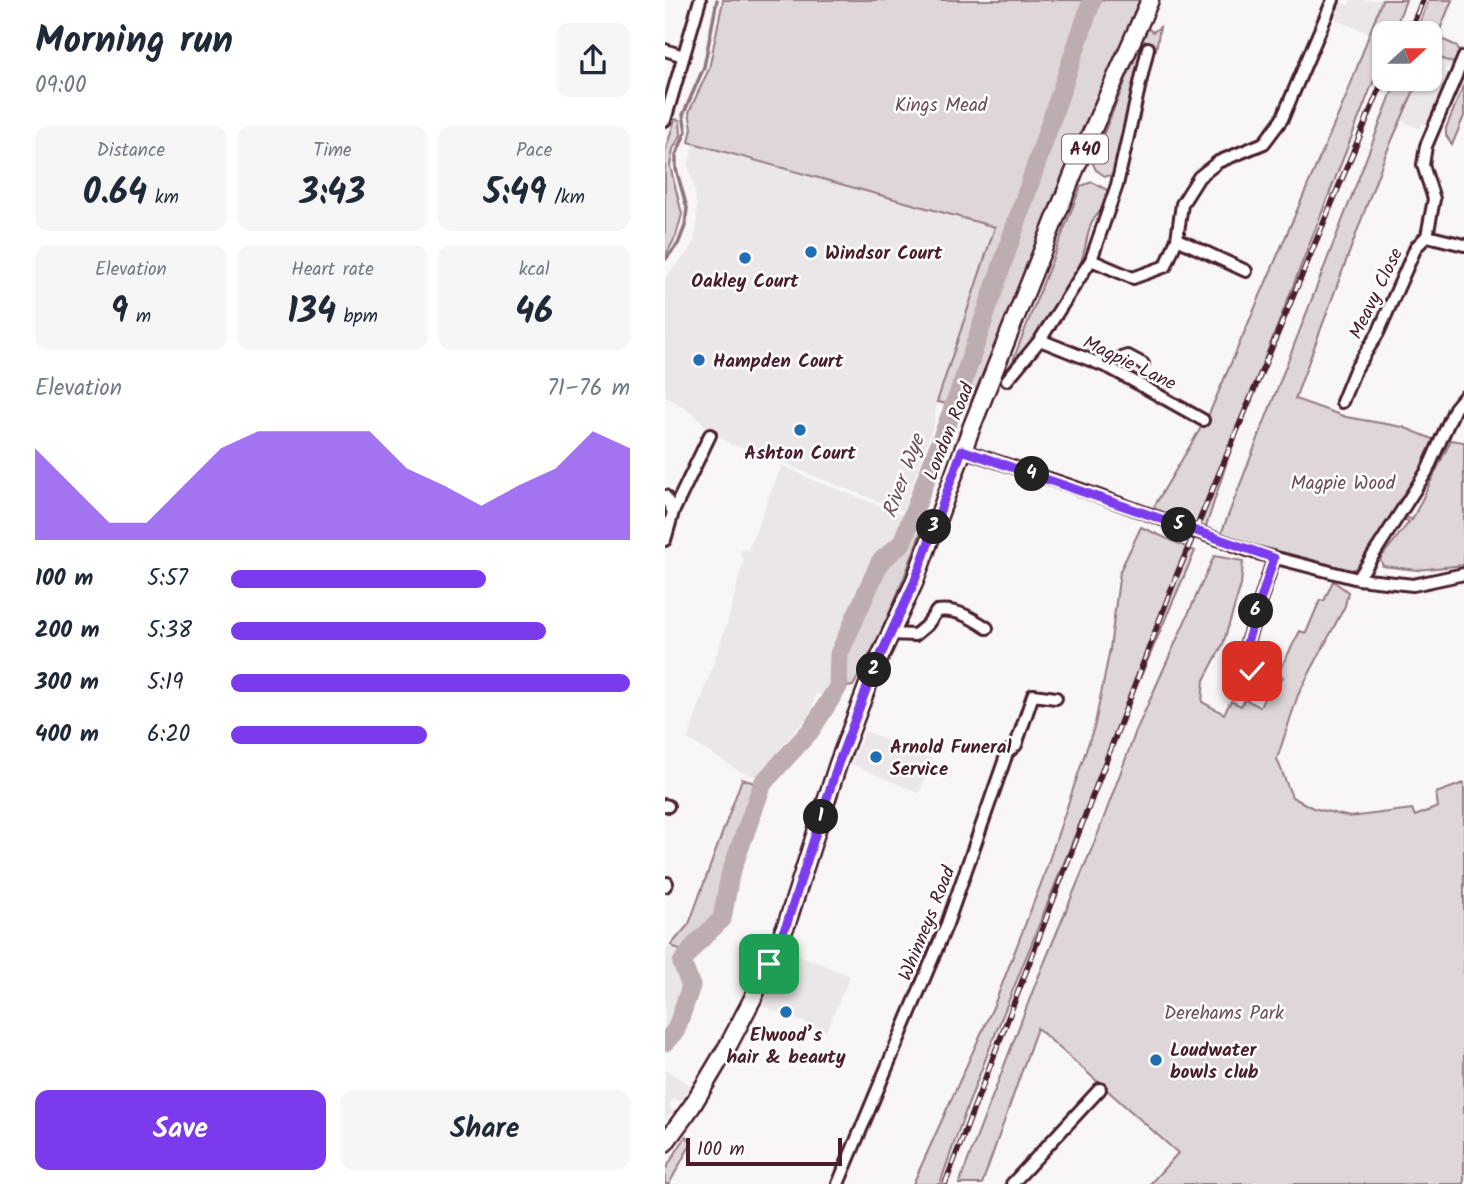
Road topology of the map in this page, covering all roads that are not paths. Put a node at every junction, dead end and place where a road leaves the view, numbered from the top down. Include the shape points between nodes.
1 (700, 0) edge
2 (1150, 0) edge
3 (1333, 0) edge
4 (1148, 48) dead end
5 (665, 50) edge
6 (683, 55) junction
7 (1464, 57) edge
8 (665, 120) edge
9 (1427, 236) junction
10 (1177, 239) junction
11 (1464, 245) edge
12 (1091, 260) junction
13 (1246, 271) dead end
14 (1042, 338) junction
15 (1143, 364) dead end
16 (1007, 380) dead end
17 (1464, 397) edge
18 (1342, 402) dead end
19 (1203, 420) dead end
20 (710, 435) dead end
21 (962, 450) junction
22 (665, 496) edge
23 (673, 512) junction
24 (665, 540) edge
25 (1274, 558) junction
26 (1464, 574) edge
27 (1358, 579) junction
28 (987, 628) dead end
29 (890, 634) junction
30 (1249, 681) dead end
31 (1056, 698) dead end
32 (1100, 1090) dead end
33 (665, 1143) edge
34 (838, 1184) edge
35 (1012, 1184) edge

1 - 6 street
2 - 21 main road, London Road / A40 via 1074,172
3 - 10 street via 1282,119 1264,143 1218,162 1199,177 1182,204
4 - 12 street via 1117,185
5 - 6 street
6 - 8 street
7 - 9 street via 1426,146 1423,165 1434,199
9 - 11 street, Meavy Close
9 - 18 street, Meavy Close via 1416,247
10 - 12 street via 1166,266 1133,278
10 - 13 street
12 - 14 street
14 - 15 street via 1109,362 1128,356
14 - 16 street
14 - 19 street, Magpie Lane via 1110,368
17 - 27 street via 1454,408 1427,471
20 - 23 street
21 - 25 street
21 - 29 main road, London Road / A40 via 914,583
22 - 23 street
23 - 24 street
25 - 27 street
25 - 30 street via 1241,661 1252,671
26 - 27 street via 1413,585
28 - 29 street via 949,610 937,611 915,635
29 - 33 main road, London Road / A40 via 838,764 787,923 769,964 729,1044
31 - 34 street, Whinneys Road via 1033,695 1016,745 1007,753 947,924
32 - 35 street

